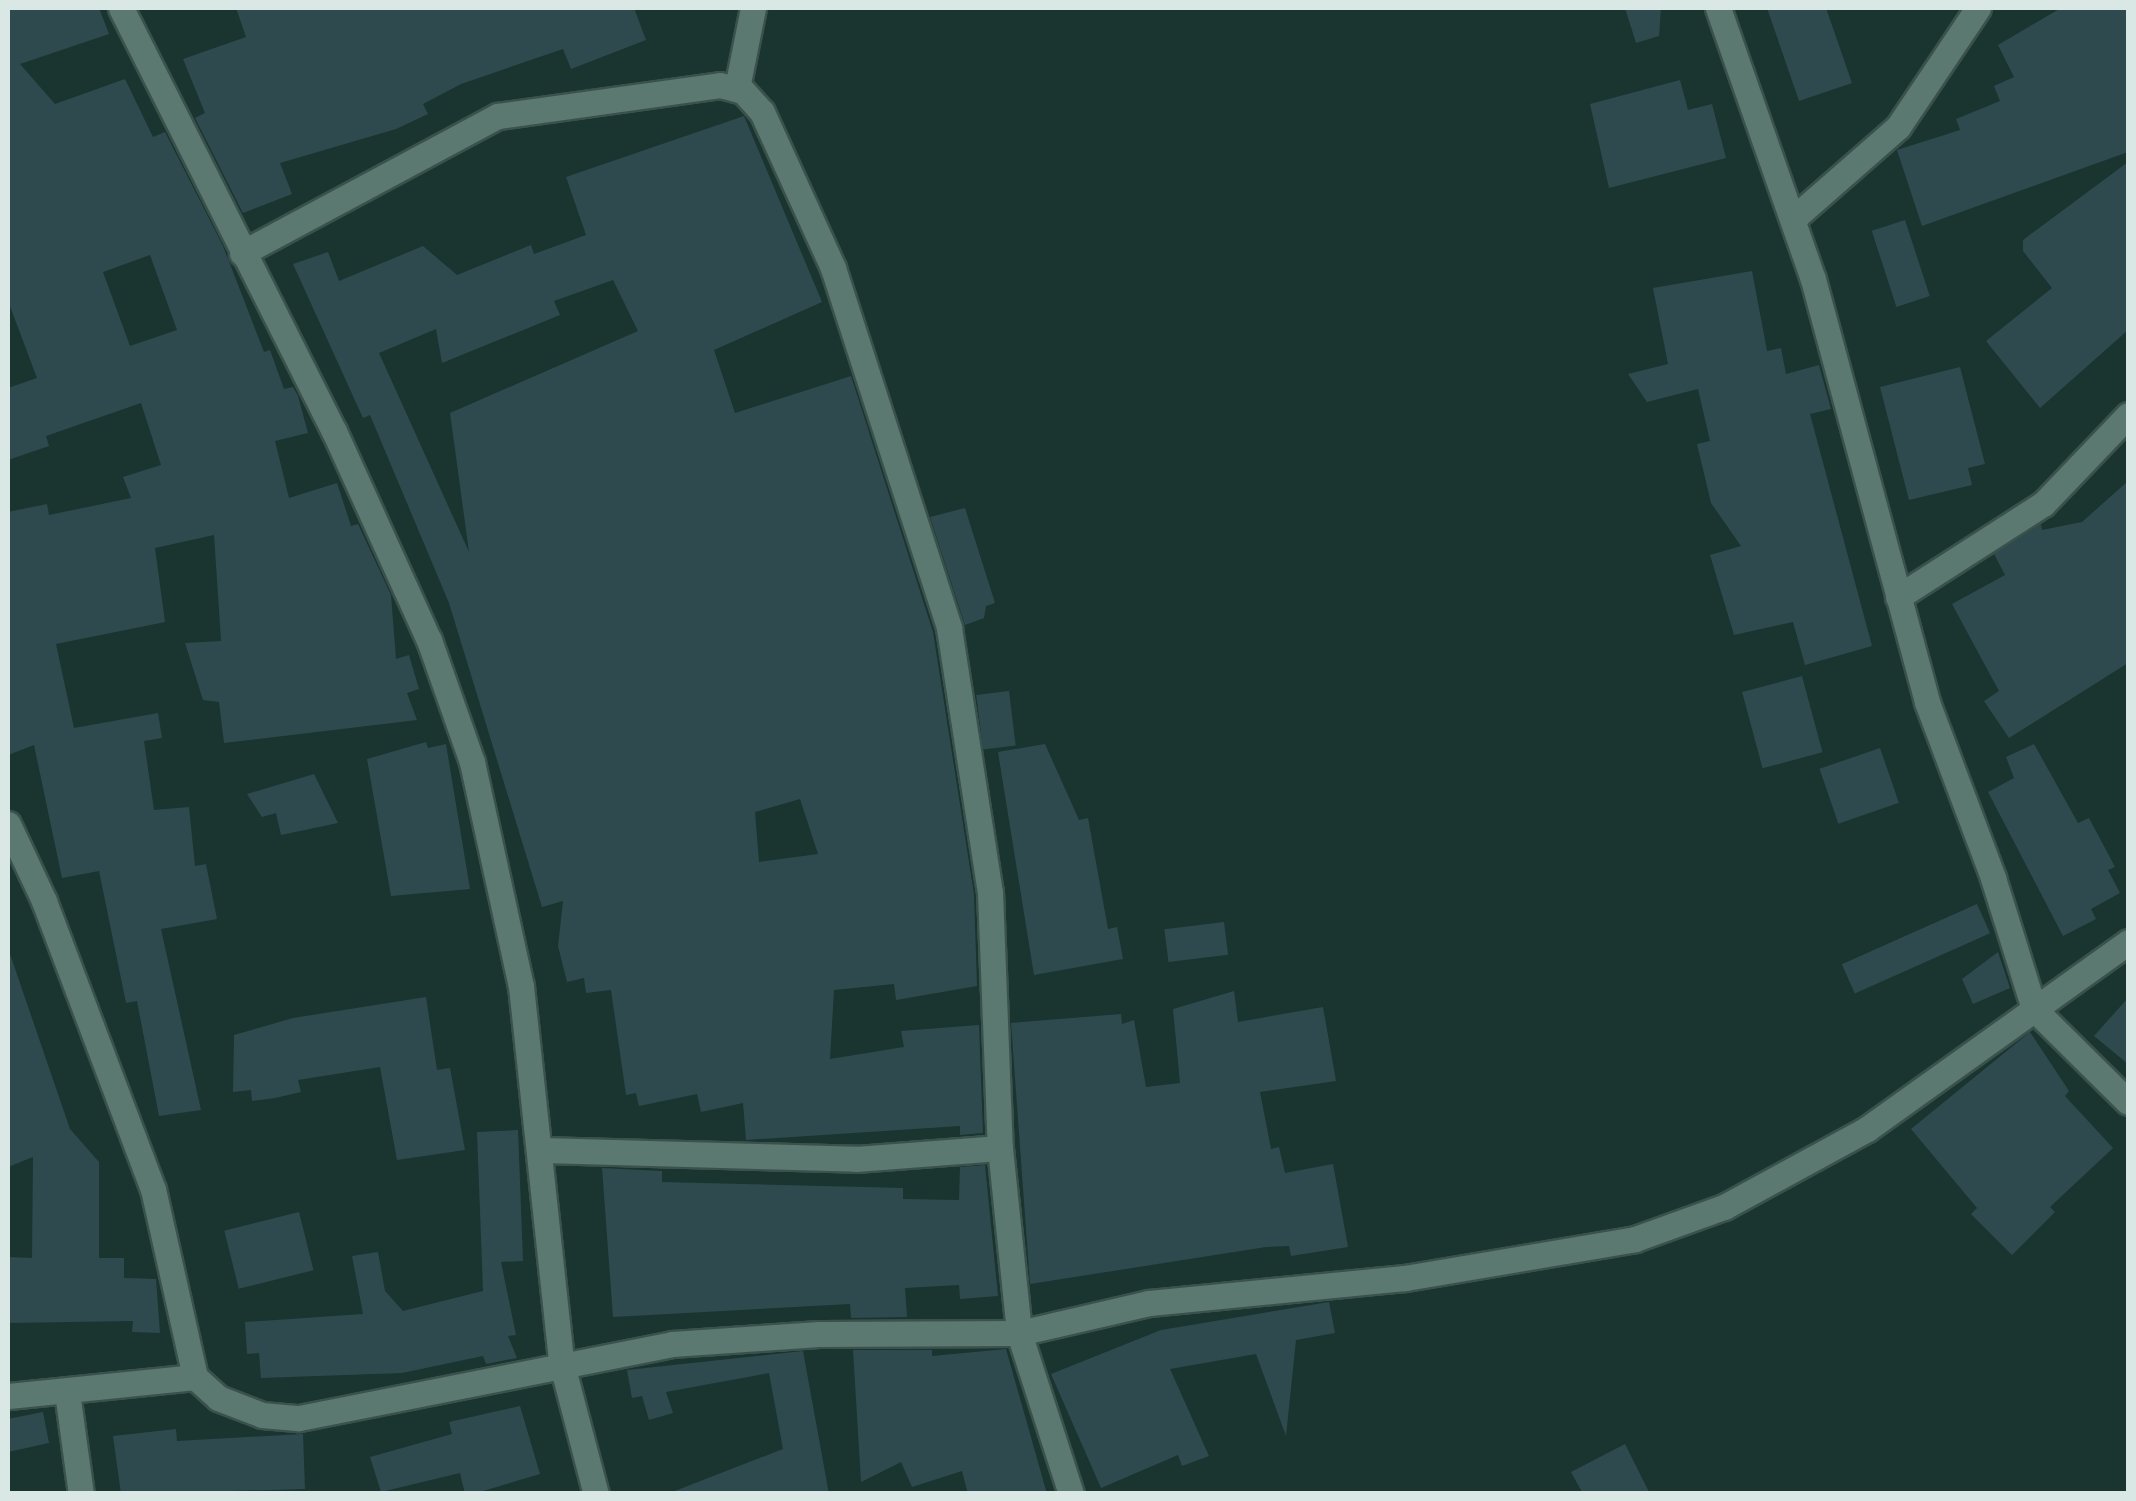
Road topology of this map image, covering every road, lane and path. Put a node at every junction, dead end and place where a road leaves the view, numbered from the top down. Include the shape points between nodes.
1 (121, 8) edge
2 (753, 8) edge
3 (1718, 8) edge
4 (1978, 8) edge
5 (737, 88) junction
6 (1794, 218) junction
7 (242, 253) junction
8 (2128, 415) edge
9 (1898, 597) junction
10 (8, 824) edge
11 (2128, 942) edge
12 (2034, 1009) junction
13 (2128, 1102) edge
14 (1000, 1148) junction
15 (542, 1150) junction
16 (1019, 1333) junction
17 (561, 1361) junction
18 (195, 1377) junction
19 (67, 1392) junction
20 (8, 1396) edge
21 (81, 1494) edge
22 (596, 1494) edge
23 (1071, 1494) edge

1 - 7 street
2 - 5 street
3 - 6 street
4 - 6 street via 1898,127
5 - 7 street via 498,116
5 - 14 street via 762,112 833,268 882,403 949,628 990,892
6 - 9 street
7 - 15 street via 429,640 472,762 504,887
8 - 9 street via 2043,504
9 - 12 street via 1927,702
10 - 18 street via 152,1189
11 - 12 street
12 - 13 street
12 - 16 street via 1867,1130 1783,1179 1635,1239 1405,1278 1149,1303
14 - 15 street via 856,1159
14 - 16 street
15 - 17 street
16 - 17 street via 819,1334 672,1344
16 - 23 street
17 - 18 street via 299,1418 218,1398
17 - 22 street
18 - 19 street
19 - 20 street
19 - 21 street

